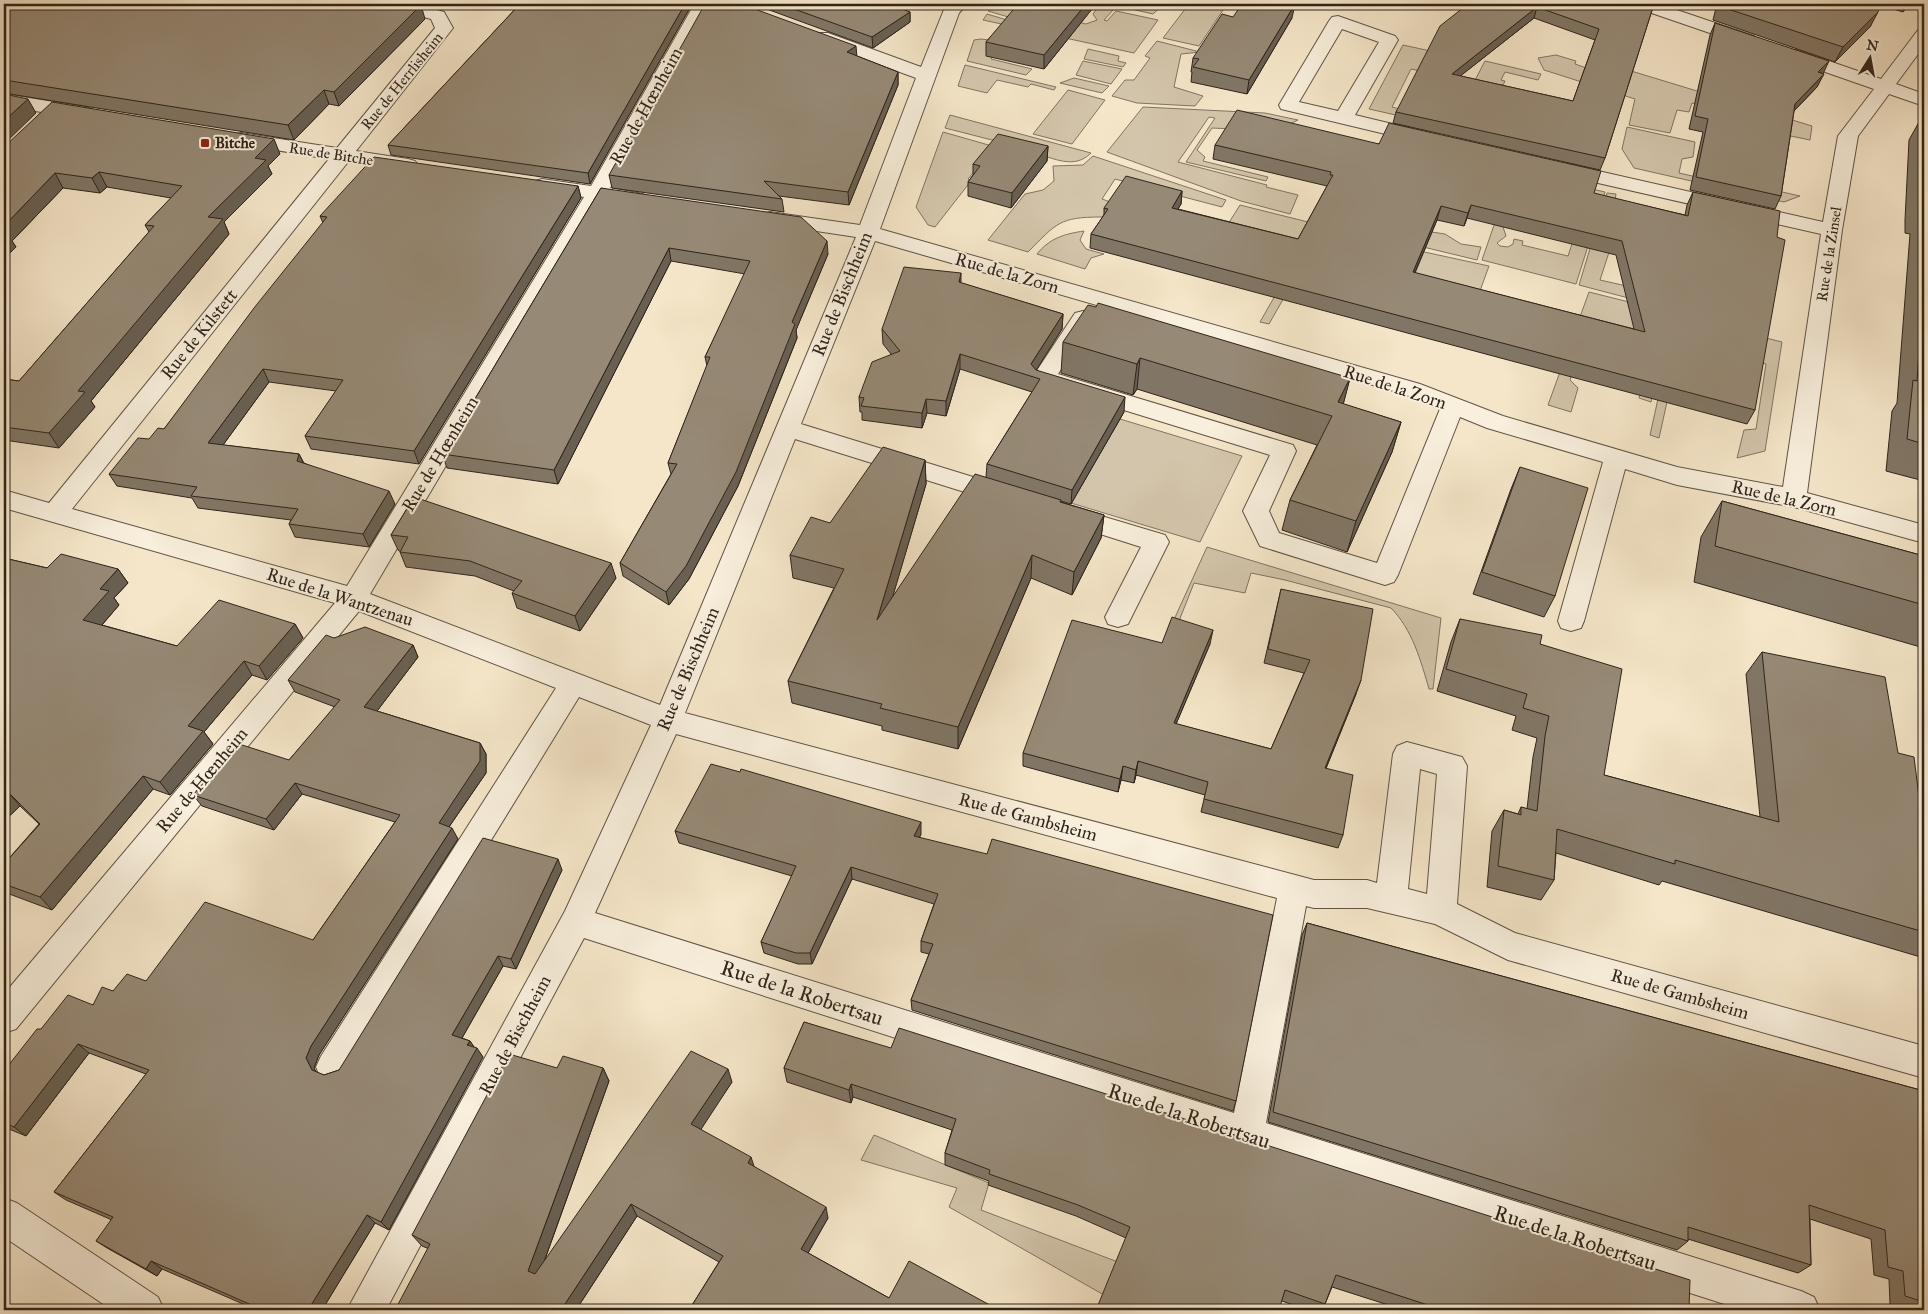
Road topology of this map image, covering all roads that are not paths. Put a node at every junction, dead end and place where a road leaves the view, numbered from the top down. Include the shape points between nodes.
1 (397, 4) edge
2 (720, 4) edge
3 (958, 4) edge
4 (1643, 4) edge
5 (804, 31) edge
6 (1924, 34) edge
7 (927, 76) junction
8 (1883, 86) junction
9 (4, 100) edge
10 (1924, 100) edge
11 (55, 108) junction
12 (102, 116) edge
13 (1343, 119) junction
14 (34, 127) edge
15 (223, 136) edge
16 (1438, 140) edge
17 (342, 156) junction
18 (1544, 165) edge
19 (430, 168) edge
20 (528, 183) edge
21 (596, 193) junction
22 (655, 201) edge
23 (753, 215) edge
24 (1832, 230) junction
25 (868, 232) junction
26 (1096, 298) junction
27 (1453, 406) junction
28 (788, 428) junction
29 (1616, 458) junction
30 (1794, 498) junction
31 (4, 499) edge
32 (56, 512) junction
33 (1924, 534) edge
34 (354, 598) junction
35 (1118, 617) dead end
36 (1571, 622) dead end
37 (573, 684) junction
38 (668, 720) junction
39 (1294, 889) junction
40 (1391, 899) junction
41 (1441, 912) junction
42 (576, 921) junction
43 (4, 1018) edge
44 (1924, 1062) edge
45 (332, 1068) dead end
46 (1247, 1134) junction
47 (4, 1216) edge
48 (145, 1310) edge
49 (366, 1310) edge
50 (1801, 1310) edge

1 - 17 street, Rue de Herrlisheim via 438,16 444,28
2 - 21 street, Rue de Hœnheim via 698,12
3 - 7 street, Rue de Bischheim via 951,11
4 - 8 street
5 - 7 street
6 - 8 street, Rue de la Zinsel
7 - 25 street, Rue de Bischheim
8 - 10 street
8 - 24 street, Rue de la Zinsel via 1848,136
9 - 11 street
11 - 12 street
11 - 14 street
13 - 13 street via 1288,105 1338,21 1389,40
13 - 16 street
15 - 17 street, Rue de Bitche
17 - 19 street, Rue de Bitche
17 - 32 street, Rue de Kilstett
18 - 24 street
20 - 21 street
21 - 22 street
21 - 34 street, Rue de Hœnheim
23 - 25 street
24 - 30 street, Rue de la Zinsel
25 - 26 street, Rue de la Zorn
25 - 28 street, Rue de Bischheim
26 - 27 street, Rue de la Zorn via 1412,389
26 - 27 street via 1044,378 1284,451 1256,511 1269,539 1385,575
27 - 29 street, Rue de la Zorn
28 - 35 street via 1156,542
28 - 38 street, Rue de Bischheim
29 - 30 street, Rue de la Zorn via 1678,476
29 - 36 street
30 - 33 street, Rue de la Zorn
31 - 32 street, Rue de la Wantzenau
32 - 34 street, Rue de la Wantzenau
34 - 37 street, Rue de la Wantzenau
34 - 43 street, Rue de Hœnheim
37 - 38 street, Rue de la Wantzenau
37 - 45 street
38 - 39 street, Rue de Gambsheim
38 - 42 street, Rue de Bischheim
39 - 40 street, Rue de Gambsheim via 1314,894 1367,894
39 - 46 street
40 - 41 street, Rue de Gambsheim
40 - 41 street via 1407,754 1452,766
41 - 44 street, Rue de Gambsheim via 1508,946
42 - 46 street, Rue de la Robertsau
42 - 49 street, Rue de Bischheim
46 - 50 street, Rue de la Robertsau
47 - 48 street

